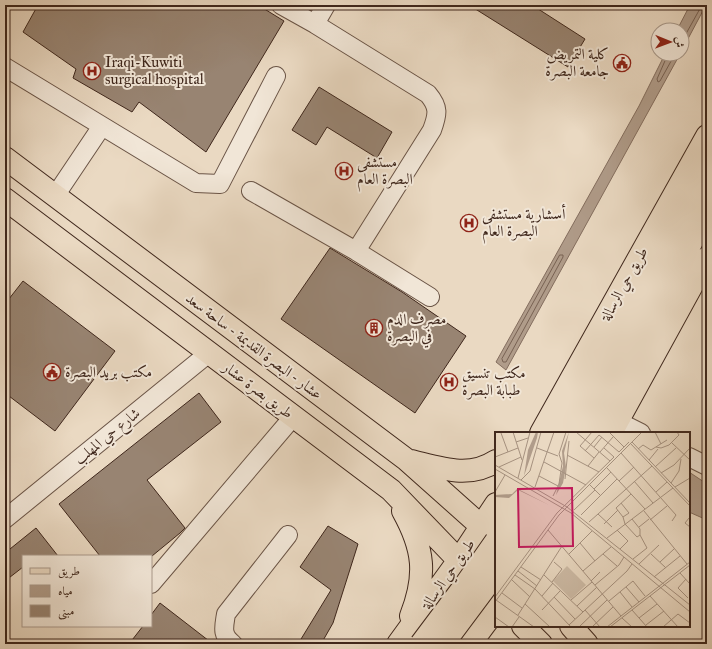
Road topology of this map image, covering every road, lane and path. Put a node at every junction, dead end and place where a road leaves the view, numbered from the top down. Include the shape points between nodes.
1 (281, 5) edge
2 (326, 5) edge
3 (315, 24) junction
4 (5, 67) edge
5 (276, 76) dead end
6 (102, 126) junction
7 (707, 136) edge
8 (5, 158) edge
9 (707, 176) edge
10 (251, 191) dead end
11 (55, 196) junction
12 (5, 199) edge
13 (707, 213) edge
14 (356, 251) junction
15 (707, 258) edge
16 (430, 297) dead end
17 (209, 353) junction
18 (293, 417) junction
19 (614, 427) edge
20 (540, 430) edge
21 (566, 432) edge
22 (588, 432) edge
23 (636, 432) edge
24 (690, 458) edge
25 (407, 460) junction
26 (495, 462) edge
27 (707, 466) edge
28 (390, 490) junction
29 (495, 510) edge
30 (5, 518) edge
31 (288, 535) dead end
32 (491, 536) edge
33 (459, 560) junction
34 (495, 574) edge
35 (152, 583) edge
36 (495, 598) edge
37 (495, 610) edge
38 (524, 627) edge
39 (407, 643) edge
40 (233, 644) edge
41 (443, 644) edge
42 (470, 644) edge
43 (541, 644) edge

1 - 3 street
2 - 3 street
3 - 14 street via 428,94 435,103 437,116 432,130
4 - 6 street
5 - 6 street via 220,184 196,183
6 - 11 street
7 - 20 main road, طريق حي الرسالة
8 - 11 main road, عشار - البصرة القديمة - ساحة سعد
9 - 21 main road, طريق حي الرسالة
10 - 14 street
11 - 25 main road, عشار - البصرة القديمة - ساحة سعد
12 - 17 main road, طريق بصرة عشار
13 - 22 main road
14 - 16 street
15 - 19 main road
17 - 18 main road, طريق بصرة عشار
17 - 30 street, شارع حي المهلب
18 - 28 main road, طريق بصرة عشار
18 - 35 street
19 - 23 street
24 - 27 street
25 - 26 main road via 443,469 472,471
25 - 32 main road, عشار - البصرة القديمة - ساحة سعد
28 - 33 main road, طريق بصرة عشار
28 - 39 main road via 416,539 422,566 422,579
29 - 32 main road, طريق حي الرسالة
31 - 40 street via 226,614 223,631
32 - 33 main road, طريق حي الرسالة
32 - 39 main road, طريق حي الرسالة, bridge via 466,584
33 - 36 main road, طريق بصرة عشار
33 - 39 main road, طريق حي الرسالة
34 - 41 main road, bridge
37 - 42 main road
38 - 43 main road

